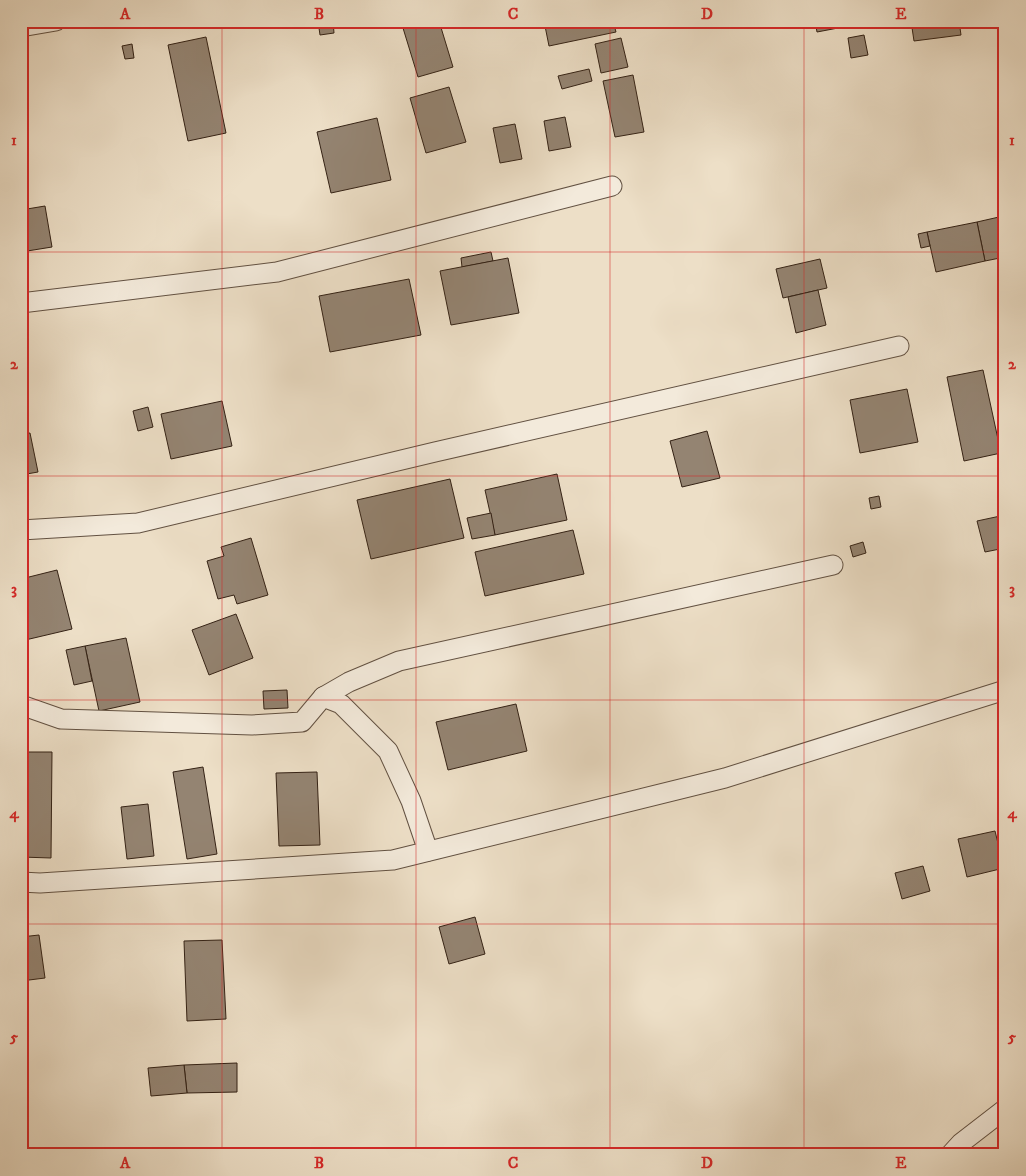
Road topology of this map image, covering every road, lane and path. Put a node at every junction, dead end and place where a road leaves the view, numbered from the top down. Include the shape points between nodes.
1 (56, 21) edge
2 (21, 27) edge
3 (612, 186) dead end
4 (21, 303) edge
5 (899, 346) dead end
6 (21, 530) edge
7 (834, 566) dead end
8 (1005, 690) edge
9 (323, 697) junction
10 (21, 705) edge
11 (428, 851) junction
12 (21, 882) edge
13 (1005, 1109) edge
14 (950, 1155) edge

1 - 2 street
3 - 4 street via 277,272
5 - 6 street via 138,523
7 - 9 street via 400,661 349,682
8 - 11 street via 725,778
9 - 10 street via 302,722 252,725 61,719
9 - 11 street via 341,704 388,750 411,801
11 - 12 street via 392,860
13 - 14 street via 960,1143

